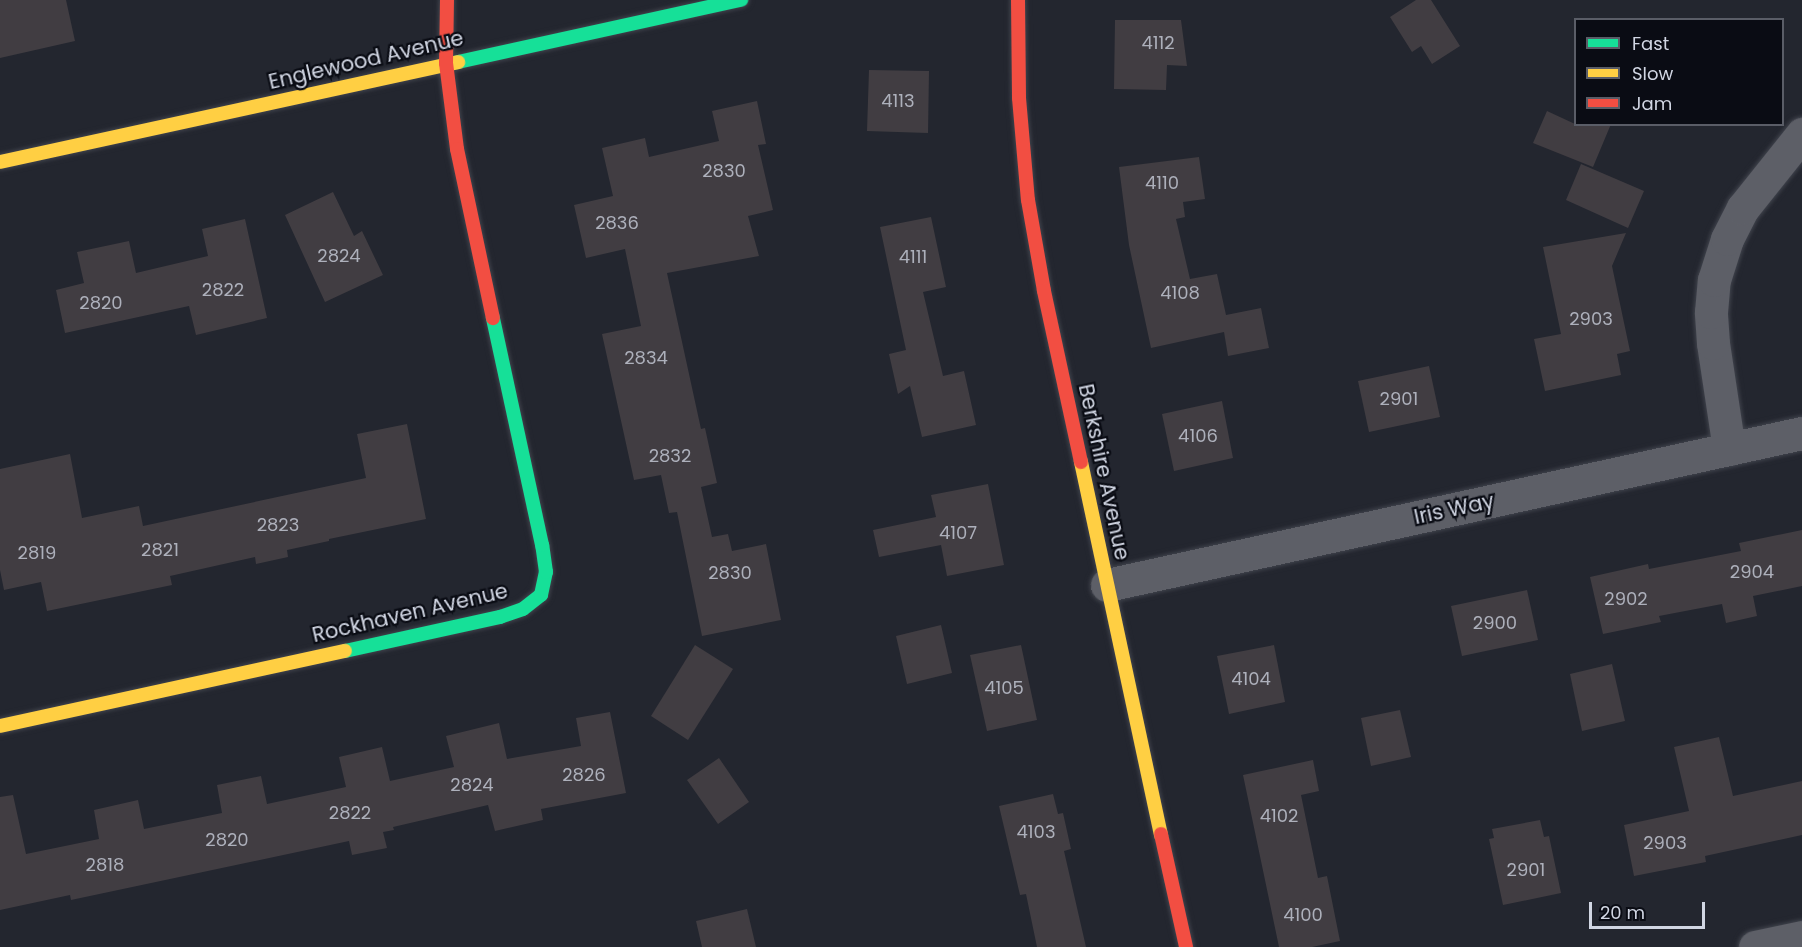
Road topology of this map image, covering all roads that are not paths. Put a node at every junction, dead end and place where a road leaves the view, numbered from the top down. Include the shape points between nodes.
1 (447, 0) edge
2 (741, 0) edge
3 (1018, 0) edge
4 (446, 63) junction
5 (1802, 134) edge
6 (0, 162) edge
7 (1802, 433) edge
8 (1728, 449) junction
9 (1107, 585) junction
10 (0, 726) edge
11 (1802, 937) edge
12 (1186, 947) edge
13 (1755, 947) edge

1 - 4 street, Rockhaven Avenue
2 - 4 street, Englewood Avenue
3 - 9 street, Berkshire Avenue via 1018,98 1028,200
4 - 6 street, Englewood Avenue
4 - 10 street, Rockhaven Avenue via 457,149 542,545 546,573 541,595 523,609 500,617
5 - 8 street via 1743,208 1727,239 1714,280 1713,343
7 - 8 street, Iris Way
8 - 9 street, Iris Way
9 - 12 street, Berkshire Avenue
11 - 13 street

